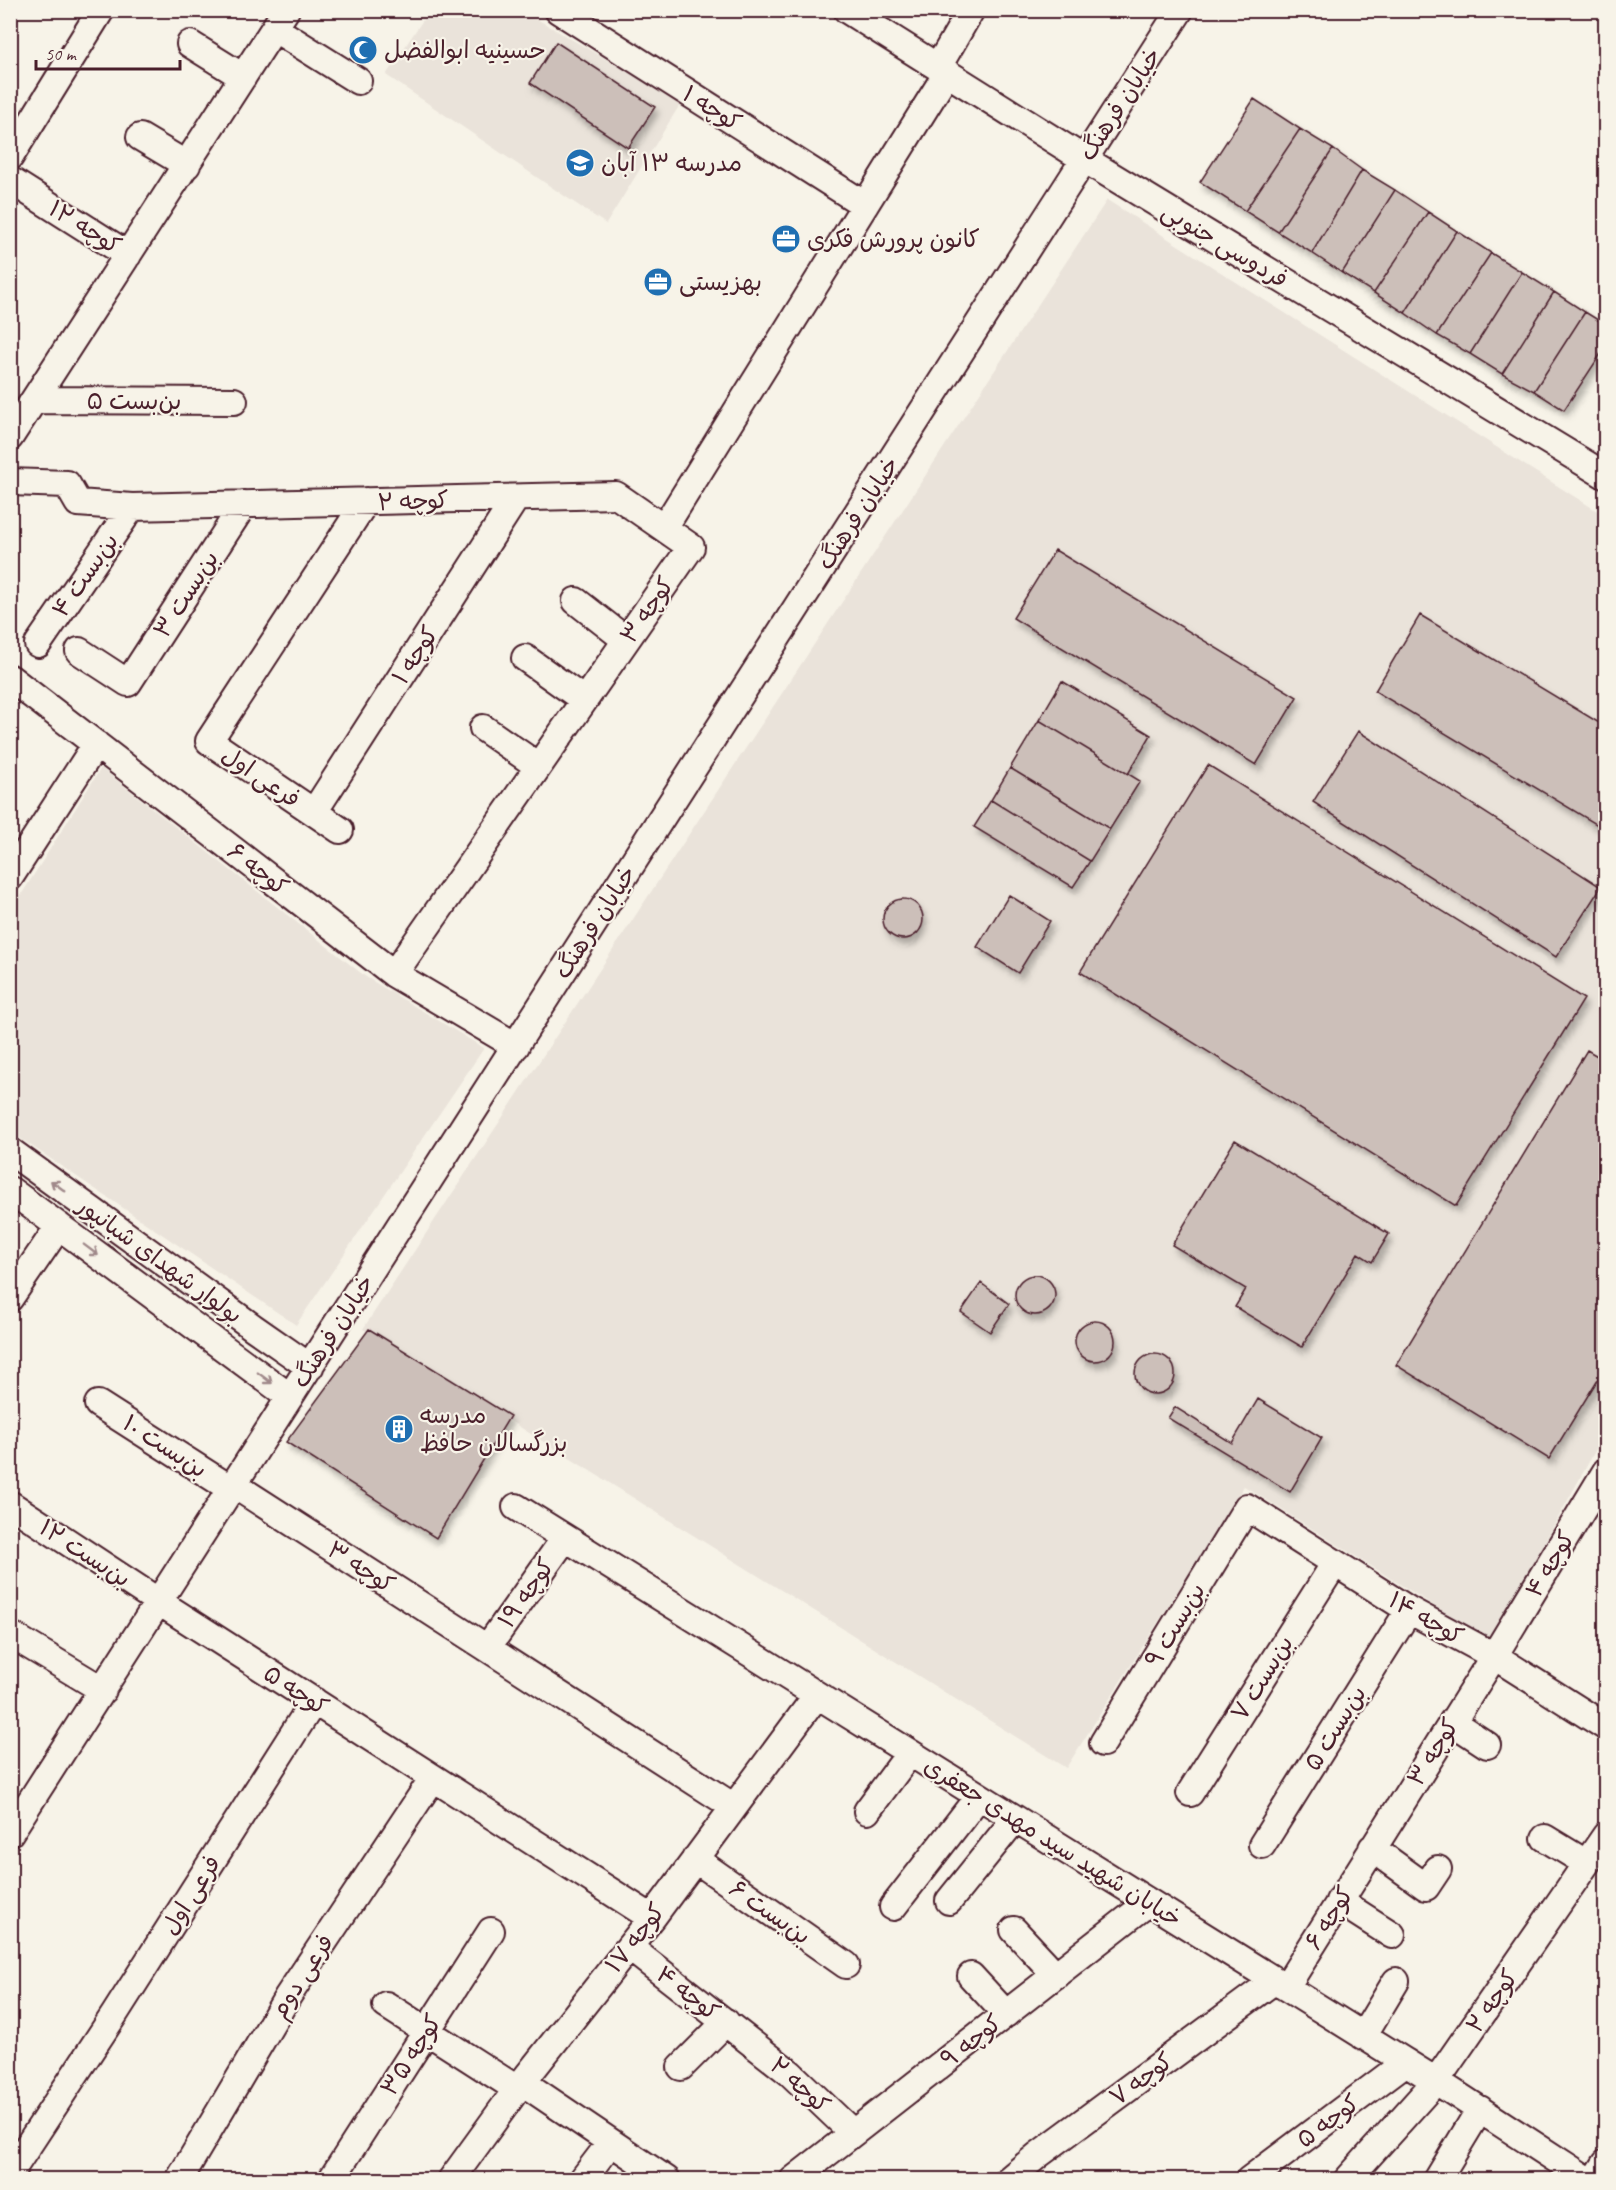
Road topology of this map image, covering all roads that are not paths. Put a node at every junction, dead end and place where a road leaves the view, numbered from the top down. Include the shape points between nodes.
1 (101, 10) edge
2 (558, 10) edge
3 (847, 10) edge
4 (971, 10) edge
5 (1180, 10) edge
6 (281, 20) edge
7 (189, 44) dead end
8 (942, 70) junction
9 (243, 77) junction
10 (358, 81) dead end
11 (140, 136) dead end
12 (10, 157) edge
13 (1084, 159) junction
14 (186, 165) junction
15 (10, 180) edge
16 (865, 205) junction
17 (128, 255) junction
18 (34, 400) junction
19 (234, 401) dead end
20 (10, 437) edge
21 (1605, 476) edge
22 (10, 482) edge
23 (516, 498) junction
24 (366, 501) junction
25 (244, 504) junction
26 (132, 507) junction
27 (664, 528) junction
28 (576, 601) dead end
29 (626, 640) junction
30 (38, 644) dead end
31 (79, 651) dead end
32 (525, 658) dead end
33 (10, 678) edge
34 (584, 700) junction
35 (483, 728) dead end
36 (209, 741) joint
37 (96, 744) junction
38 (538, 766) junction
39 (314, 812) junction
40 (340, 830) dead end
41 (10, 877) edge
42 (394, 974) junction
43 (516, 1046) junction
44 (10, 1151) edge
45 (10, 1190) edge
46 (58, 1226) junction
47 (10, 1298) edge
48 (254, 1328) junction
49 (234, 1356) junction
50 (310, 1367) junction
51 (290, 1397) junction
52 (98, 1404) dead end
53 (1605, 1471) edge
54 (232, 1487) junction
55 (10, 1504) edge
56 (1247, 1507) joint
57 (516, 1508) dead end
58 (565, 1538) junction
59 (1335, 1563) junction
60 (159, 1602) junction
61 (1409, 1610) junction
62 (10, 1634) edge
63 (487, 1648) junction
64 (1494, 1656) junction
65 (103, 1690) junction
66 (817, 1695) junction
67 (314, 1701) junction
68 (1602, 1715) edge
69 (1452, 1722) junction
70 (1103, 1743) dead end
71 (1486, 1745) dead end
72 (910, 1754) junction
73 (433, 1778) junction
74 (1190, 1793) dead end
75 (979, 1796) junction
76 (734, 1807) junction
77 (867, 1811) dead end
78 (1015, 1819) junction
79 (10, 1833) edge
80 (1605, 1835) edge
81 (1545, 1838) dead end
82 (1262, 1845) dead end
83 (1372, 1848) junction
84 (695, 1859) junction
85 (1586, 1863) junction
86 (1438, 1869) dead end
87 (949, 1901) dead end
88 (1339, 1901) junction
89 (1149, 1902) junction
90 (893, 1907) dead end
91 (652, 1918) junction
92 (1014, 1930) dead end
93 (491, 1931) dead end
94 (1392, 1935) dead end
95 (629, 1947) junction
96 (846, 1965) dead end
97 (1056, 1975) junction
98 (971, 1976) dead end
99 (1396, 1981) dead end
100 (1280, 1984) junction
101 (386, 2006) dead end
102 (1006, 2014) junction
103 (726, 2022) junction
104 (426, 2032) junction
105 (1363, 2036) junction
106 (746, 2039) joint
107 (1406, 2062) junction
108 (681, 2067) dead end
109 (1436, 2081) junction
110 (520, 2086) junction
111 (1480, 2109) junction
112 (853, 2133) junction
113 (611, 2142) junction
114 (1605, 2163) edge
115 (10, 2173) edge
116 (179, 2180) edge
117 (331, 2180) edge
118 (451, 2180) edge
119 (582, 2180) edge
120 (667, 2180) edge
121 (793, 2180) edge
122 (1008, 2180) edge
123 (1249, 2180) edge
124 (1347, 2180) edge
125 (1437, 2180) edge
126 (1588, 2180) edge
127 (1595, 2180) edge

1 - 12 street
2 - 16 street, کوچه ۱
3 - 8 street, فردوسی جنوبی
4 - 8 street
5 - 13 street, خیابان فرهنگ
6 - 9 street
6 - 10 street
7 - 9 street
8 - 13 street, فردوسی جنوبی
8 - 16 street
9 - 14 street
11 - 14 street
13 - 21 street, فردوسی جنوبی
13 - 43 street, خیابان فرهنگ
14 - 17 street
15 - 17 street, کوچه ۱۲
16 - 27 street
17 - 18 street
18 - 19 street, بن‌بست ۵
18 - 20 street
22 - 26 street via 67,484 78,502
23 - 24 street, کوچه ۲
23 - 27 street, کوچه ۲ via 616,495
23 - 39 street, کوچه ۱
24 - 25 street
24 - 36 street, کوچه ۲
25 - 26 street
25 - 31 street, بن‌بست ۳ via 128,683
26 - 30 street, بن‌بست ۴
27 - 29 street, کوچه ۳ via 691,546
28 - 29 street
29 - 34 street, کوچه ۳
32 - 34 street
33 - 37 street, کوچه ۶
34 - 38 street
35 - 38 street
36 - 39 street, فرعی اول
37 - 41 street
37 - 42 street, کوچه ۶
38 - 42 street
39 - 40 street, فرعی اول
42 - 43 street, کوچه ۶
43 - 50 street, خیابان فرهنگ
48 -> 44 street, بولوار شهدای شبانپور
45 - 46 street, بولوار شهدای شبانپور
46 - 47 street
46 -> 49 street, بولوار شهدای شبانپور
48 - 49 street
48 - 50 street, بولوار شهدای شبانپور
49 -> 51 street, بولوار شهدای شبانپور
50 - 51 street, خیابان فرهنگ
51 - 54 street, خیابان فرهنگ
52 - 54 street, بن‌بست ۱۰
53 - 64 street, کوچه ۴
54 - 60 street, خیابان فرهنگ
54 - 63 street, کوچه ۳
55 - 60 street, بن‌بست ۱۲
56 - 59 street, کوچه ۱۴
56 - 70 street, بن‌بست ۹
57 - 58 street, خیابان شهید سید مهدی جعفری
58 - 63 street, کوچه ۱۹
58 - 66 street, خیابان شهید سید مهدی جعفری
59 - 61 street, کوچه ۱۴
59 - 74 street, بن‌بست ۷
60 - 65 street, خیابان فرهنگ
60 - 67 street, کوچه ۵
61 - 64 street, کوچه ۱۴
61 - 82 street, بن‌بست ۵
62 - 65 street
63 - 76 street
64 - 68 street, کوچه ۱۴
64 - 69 street, کوچه ۳
65 - 79 street, خیابان فرهنگ
66 - 72 street, خیابان شهید سید مهدی جعفری
66 - 76 street, کوچه ۱۷
67 - 73 street, کوچه ۵
67 - 115 street, فرعی اول
69 - 71 street
69 - 83 street, کوچه ۳
72 - 75 street, خیابان شهید سید مهدی جعفری
72 - 77 street
73 - 91 street
73 - 116 street, فرعی دوم via 288,1996
75 - 78 street, خیابان شهید سید مهدی جعفری
75 - 90 street
76 - 84 street, کوچه ۱۷
78 - 87 street
78 - 89 street, خیابان شهید سید مهدی جعفری
80 - 85 street
81 - 85 street
83 - 86 street via 1426,1887
83 - 88 street, کوچه ۶
84 - 91 street, کوچه ۱۷
84 - 96 street, بن‌بست ۶
85 - 109 street, کوچه ۲
88 - 94 street
88 - 100 street, کوچه ۶
89 - 97 street, کوچه ۹
89 - 100 street, خیابان شهید سید مهدی جعفری
91 - 95 street, کوچه ۱۷
92 - 97 street
93 - 104 street, کوچه ۳۵
95 - 103 street, کوچه ۴
95 - 110 street, کوچه ۱۷
97 - 102 street, کوچه ۹
98 - 102 street
99 - 105 street
100 - 105 street, خیابان شهید سید مهدی جعفری
100 - 122 street, کوچه ۷
101 - 104 street
102 - 112 street, کوچه ۹
103 - 106 street, کوچه ۴
103 - 108 street
104 - 110 street
104 - 117 street, کوچه ۳۵
105 - 107 street, خیابان شهید سید مهدی جعفری
106 - 112 street, کوچه ۲ via 790,2073
107 - 109 street, خیابان شهید سید مهدی جعفری
107 - 123 street, کوچه ۵
109 - 111 street, خیابان شهید سید مهدی جعفری
109 - 124 street
110 - 113 street
110 - 118 street, کوچه ۱۷
111 - 125 street
111 - 126 street, خیابان شهید سید مهدی جعفری
112 - 121 street, کوچه ۹
113 - 119 street
113 - 120 street
114 - 127 street

